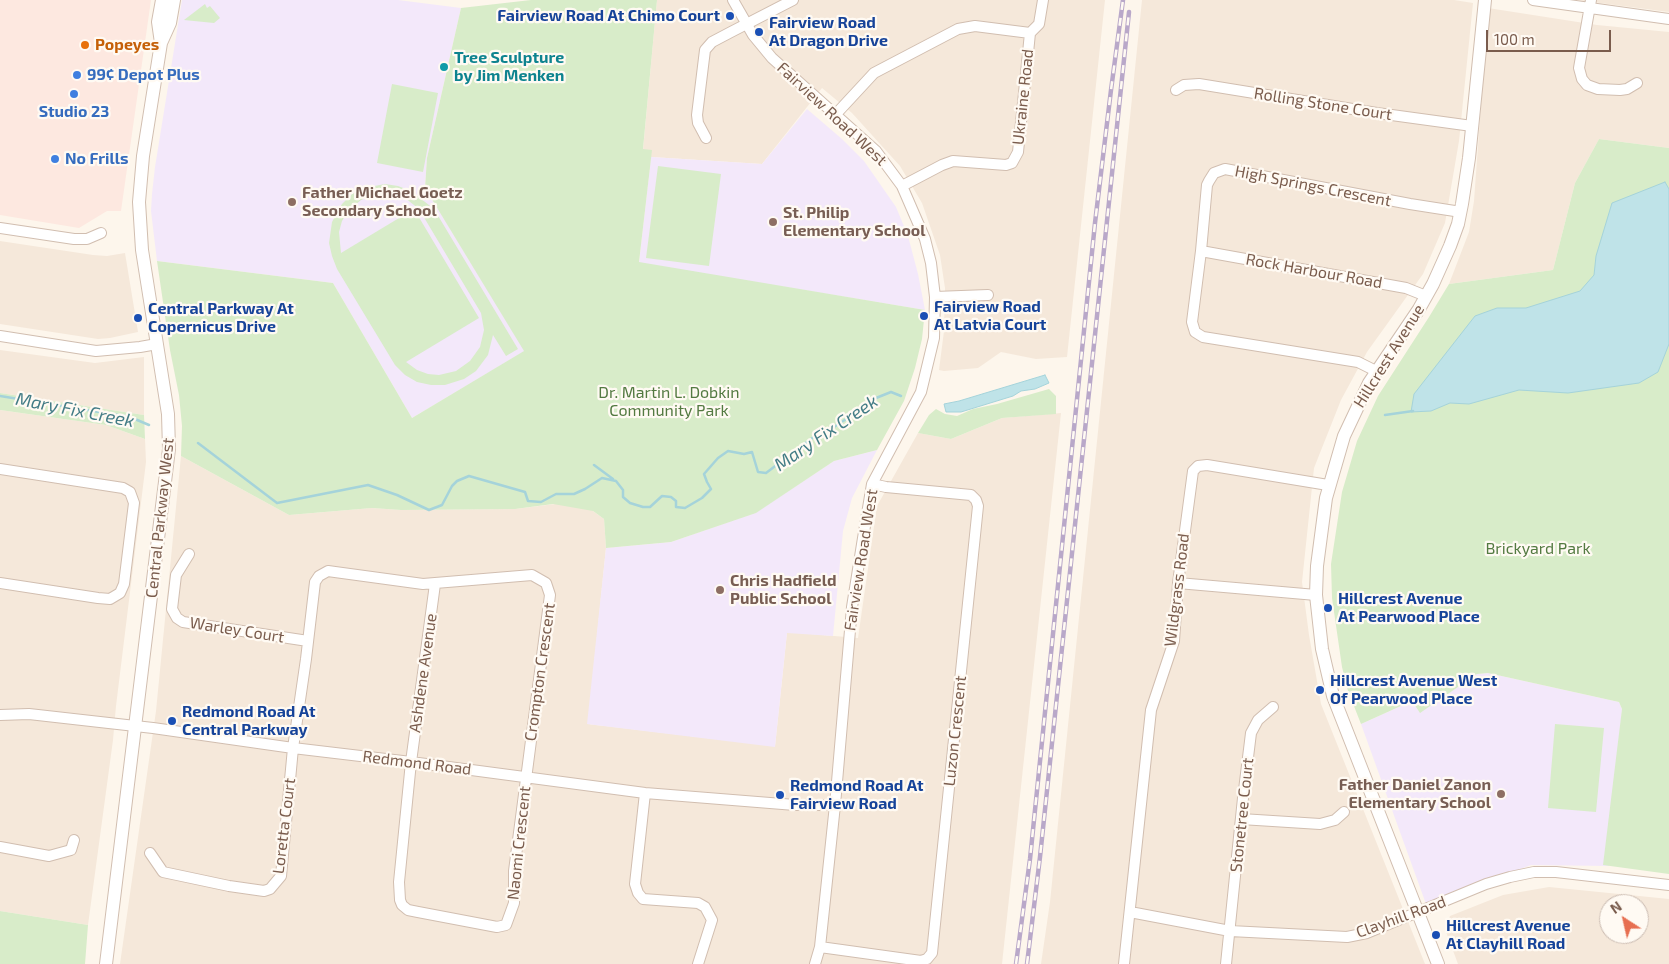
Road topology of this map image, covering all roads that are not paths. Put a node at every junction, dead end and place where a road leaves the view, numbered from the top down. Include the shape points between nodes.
1 (162, 0) edge
2 (174, 0) edge
3 (733, 0) edge
4 (793, 0) edge
5 (1043, 0) edge
6 (1485, 0) edge
7 (1533, 0) edge
8 (1590, 3) edge
9 (1669, 19) edge
10 (745, 24) junction
11 (1030, 33) junction
12 (161, 44) junction
13 (1637, 83) dead end
14 (1176, 90) dead end
15 (836, 114) junction
16 (1472, 126) junction
17 (706, 138) dead end
18 (902, 186) junction
19 (1461, 212) junction
20 (0, 228) edge
21 (101, 233) dead end
22 (1202, 250) junction
23 (988, 296) dead end
24 (1426, 296) junction
25 (935, 298) junction
26 (0, 336) edge
27 (157, 344) junction
28 (1376, 372) junction
29 (0, 469) edge
30 (872, 484) junction
31 (1328, 485) junction
32 (189, 554) dead end
33 (0, 582) edge
34 (1178, 583) junction
35 (434, 584) junction
36 (1316, 595) junction
37 (308, 641) junction
38 (1273, 707) dead end
39 (0, 715) edge
40 (136, 726) junction
41 (293, 748) junction
42 (411, 762) junction
43 (526, 778) junction
44 (645, 793) junction
45 (835, 805) junction
46 (1344, 812) dead end
47 (1241, 819) junction
48 (74, 840) dead end
49 (0, 847) edge
50 (150, 854) dead end
51 (1669, 884) edge
52 (1130, 912) junction
53 (1418, 913) junction
54 (1230, 931) junction
55 (820, 947) junction
56 (106, 964) edge
57 (698, 964) edge
58 (815, 964) edge
59 (1124, 964) edge
60 (1226, 964) edge
61 (1438, 964) edge

1 - 12 street, Central Parkway West via 158,22
2 - 12 street, Central Parkway West via 170,24
3 - 10 street, Fairview Road West
4 - 10 street
5 - 11 street via 1039,24
6 - 16 street, Hillcrest Avenue
7 - 8 street
8 - 9 street
8 - 13 street via 1579,68 1582,79 1598,89 1628,89
10 - 15 street, Fairview Road West via 781,67
10 - 17 street via 712,42 705,50 697,114
11 - 15 street via 975,26 958,29 874,73
11 - 18 street, Ukraine Road via 1018,152 1012,163 953,160
12 - 27 street, Central Parkway West via 139,202 142,250
14 - 16 street, Rolling Stone Court via 1184,85 1199,84
15 - 18 street, Fairview Road West via 876,151
16 - 19 street, Hillcrest Avenue
18 - 25 street, Fairview Road West via 924,239
19 - 22 street, High Springs Crescent via 1225,169 1214,173 1208,185
19 - 24 street, Hillcrest Avenue via 1439,273
20 - 21 street via 74,239 87,239
22 - 24 street, Rock Harbour Road via 1406,288
22 - 28 street, High Springs Crescent via 1192,322 1193,329 1201,336 1353,361
23 - 25 street
24 - 28 street, Hillcrest Avenue
25 - 30 street, Fairview Road West via 934,338 921,392
26 - 27 street via 96,351
27 - 40 street, Central Parkway West via 168,414 169,449
28 - 31 street, Hillcrest Avenue via 1356,407
29 - 33 street via 123,488 130,492 134,504 124,584 120,593 110,599
30 - 45 street, Fairview Road West via 852,607
30 - 55 street, Luzon Crescent via 970,496 978,506 932,953 921,961
31 - 34 street, Wildgrass Road via 1198,466 1192,476
31 - 36 street, Hillcrest Avenue
32 - 37 street, Warley Court via 176,575 172,608 177,618 183,622
34 - 36 street
34 - 52 street, Wildgrass Road via 1174,641 1151,710
35 - 37 street, Crompton Crescent via 328,571 315,582
35 - 42 street, Ashdene Avenue
35 - 43 street, Crompton Crescent via 532,575 546,583 550,596
36 - 53 street, Hillcrest Avenue via 1322,649 1336,704
37 - 41 street, Crompton Crescent
38 - 47 street, Stonetree Court via 1258,720 1251,733
39 - 40 street, Redmond Road via 29,714
40 - 41 street, Redmond Road
40 - 56 street, Central Parkway West
41 - 42 street, Redmond Road
41 - 50 street, Loretta Court via 281,876 270,889 229,886 162,872
42 - 43 street, Redmond Road
42 - 43 street, Naomi Crescent via 399,882 402,905 408,910 497,927 506,925 514,903 514,871
43 - 44 street, Redmond Road
44 - 45 street, Redmond Road
44 - 57 street via 635,884 643,898 698,903 705,907 712,920
45 - 55 street, Fairview Road West
46 - 47 street via 1335,820 1320,824
47 - 54 street, Stonetree Court
48 - 49 street via 71,850 48,856
51 - 53 street, Clayhill Road via 1534,872 1486,884
52 - 54 street, Clayhill Road
52 - 59 street, Wildgrass Road
53 - 54 street, Clayhill Road via 1367,933 1347,937
53 - 61 street, Hillcrest Avenue
54 - 60 street, Stonetree Court
55 - 58 street, Fairview Road West

